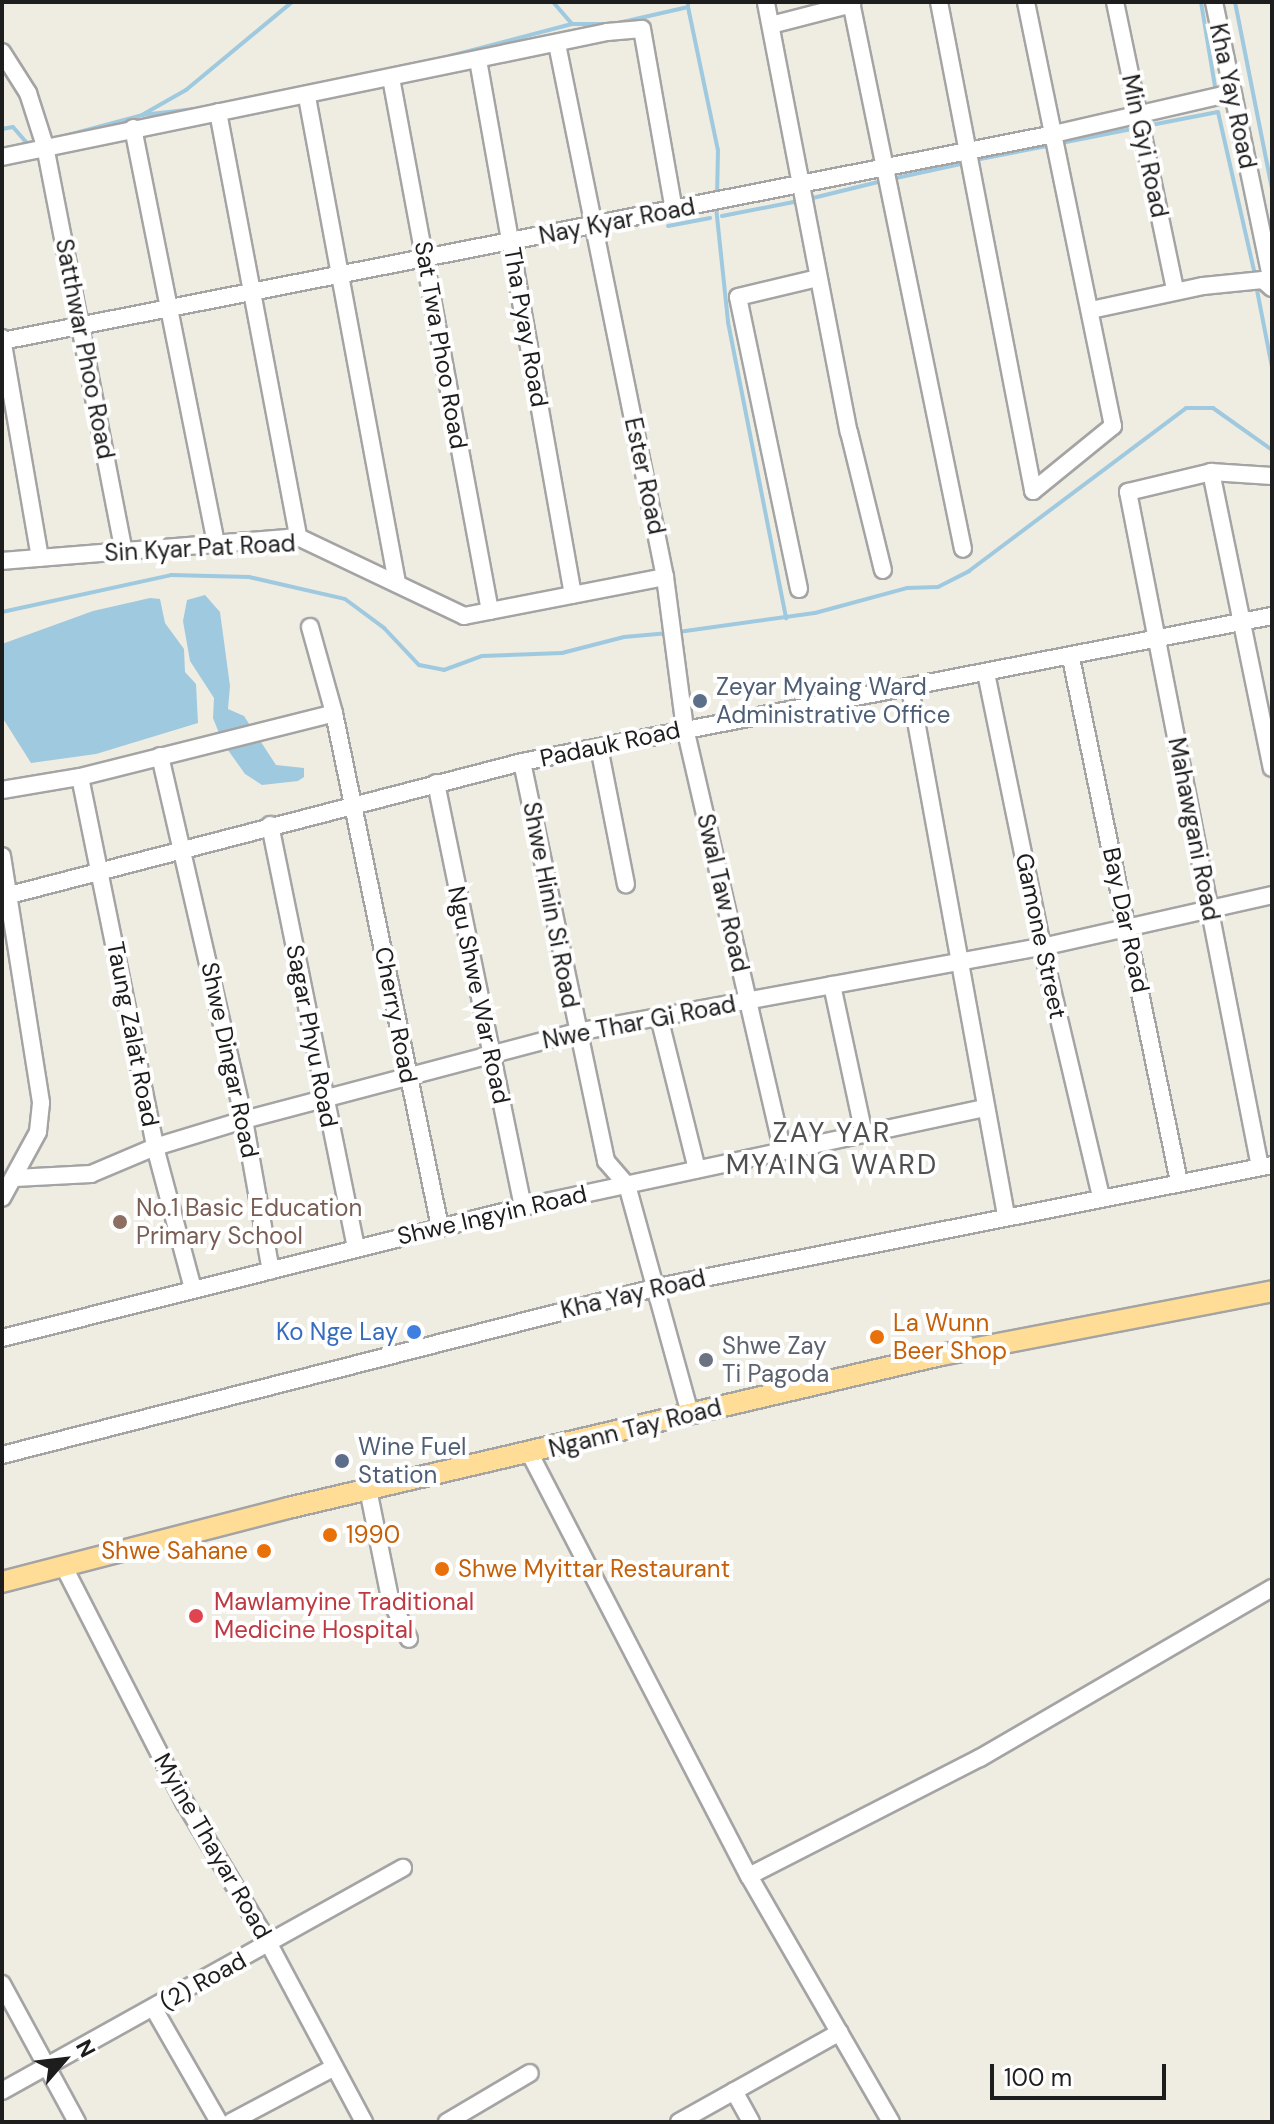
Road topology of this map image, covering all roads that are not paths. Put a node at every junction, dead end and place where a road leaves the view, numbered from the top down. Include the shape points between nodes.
1 (939, 2) edge
2 (1026, 2) edge
3 (1115, 2) edge
4 (1214, 2) edge
5 (766, 3) edge
6 (852, 3) edge
7 (771, 25) junction
8 (557, 44) junction
9 (2, 52) edge
10 (478, 60) junction
11 (391, 78) junction
12 (1231, 93) junction
13 (307, 97) junction
14 (218, 112) junction
15 (1139, 114) junction
16 (133, 128) junction
17 (1054, 134) junction
18 (45, 146) junction
19 (969, 151) junction
20 (2, 157) edge
21 (884, 166) junction
22 (801, 184) junction
23 (674, 210) junction
24 (593, 227) junction
25 (511, 242) junction
26 (425, 259) junction
27 (340, 276) junction
28 (818, 278) junction
29 (1272, 285) edge
30 (1175, 290) junction
31 (252, 293) junction
32 (169, 309) junction
33 (1091, 310) junction
34 (80, 326) junction
35 (2, 340) edge
36 (1211, 472) junction
37 (1272, 476) edge
38 (298, 537) junction
39 (216, 544) junction
40 (963, 549) dead end
41 (124, 552) junction
42 (40, 558) junction
43 (2, 561) edge
44 (883, 570) dead end
45 (665, 577) junction
46 (397, 584) junction
47 (799, 589) dead end
48 (573, 595) junction
49 (490, 611) junction
50 (1272, 616) edge
51 (1241, 622) junction
52 (310, 627) dead end
53 (1158, 638) junction
54 (1071, 658) junction
55 (986, 673) junction
56 (910, 688) junction
57 (334, 713) junction
58 (685, 728) junction
59 (599, 747) junction
60 (160, 756) junction
61 (522, 762) junction
62 (1272, 768) edge
63 (80, 777) junction
64 (436, 783) junction
65 (2, 790) edge
66 (353, 804) junction
67 (270, 825) junction
68 (186, 849) junction
69 (2, 856) edge
70 (102, 869) junction
71 (626, 884) dead end
72 (1272, 895) edge
73 (7, 896) edge
74 (1209, 907) junction
75 (1127, 927) junction
76 (1042, 947) junction
77 (958, 961) junction
78 (832, 985) junction
79 (747, 1000) junction
80 (659, 1017) junction
81 (577, 1032) junction
82 (491, 1055) junction
83 (407, 1078) junction
84 (324, 1100) junction
85 (986, 1108) junction
86 (244, 1120) junction
87 (864, 1134) junction
88 (155, 1147) junction
89 (783, 1151) junction
90 (1266, 1166) edge
91 (697, 1169) junction
92 (15, 1178) junction
93 (1179, 1182) junction
94 (627, 1185) junction
95 (1101, 1197) junction
96 (2, 1198) edge
97 (523, 1207) junction
98 (1006, 1215) junction
99 (440, 1227) junction
100 (356, 1247) junction
101 (271, 1271) junction
102 (658, 1287) junction
103 (193, 1289) junction
104 (1272, 1291) edge
105 (2, 1338) edge
106 (690, 1413) junction
107 (530, 1454) junction
108 (2, 1455) edge
109 (368, 1489) junction
110 (65, 1569) junction
111 (2, 1582) edge
112 (1272, 1588) edge
113 (409, 1639) dead end
114 (403, 1868) dead end
115 (749, 1876) junction
116 (269, 1944) junction
117 (2, 1984) edge
118 (154, 2009) junction
119 (840, 2032) junction
120 (46, 2066) junction
121 (333, 2068) junction
122 (530, 2073) dead end
123 (2, 2091) edge
124 (734, 2091) junction
125 (77, 2122) edge
126 (219, 2122) edge
127 (231, 2122) edge
128 (364, 2122) edge
129 (447, 2122) edge
130 (679, 2122) edge
131 (751, 2122) edge
132 (891, 2122) edge

1 - 19 street
2 - 17 street
3 - 15 street, Min Gyi Road
4 - 12 street, Kha Yay Road
5 - 7 street
6 - 7 street
6 - 21 street
7 - 22 street
8 - 10 street
8 - 23 street via 642,29
8 - 24 street, Ester Road
9 - 18 street, Satthwar Phoo Road via 28,93
10 - 11 street
10 - 25 street, Tha Pyay Road
11 - 13 street
11 - 26 street, Sat Twa Phoo Road
12 - 15 street, Nay Kyar Road
12 - 29 street, Kha Yay Road
13 - 14 street
13 - 27 street
14 - 16 street
14 - 31 street
15 - 17 street, Nay Kyar Road
15 - 30 street, Min Gyi Road
16 - 18 street
16 - 32 street
17 - 19 street, Nay Kyar Road
17 - 33 street
18 - 20 street
18 - 34 street, Satthwar Phoo Road
19 - 21 street, Nay Kyar Road
19 - 33 street via 1033,491 1113,426
21 - 22 street, Nay Kyar Road
21 - 40 street
22 - 23 street, Nay Kyar Road
22 - 28 street
23 - 24 street, Nay Kyar Road
24 - 25 street, Nay Kyar Road
24 - 45 street, Ester Road
25 - 26 street, Nay Kyar Road
25 - 48 street, Tha Pyay Road
26 - 27 street, Nay Kyar Road
26 - 49 street, Sat Twa Phoo Road
27 - 31 street, Nay Kyar Road
27 - 46 street
28 - 44 street
28 - 47 street via 738,297
29 - 30 street via 1263,280
30 - 33 street
31 - 32 street, Nay Kyar Road
31 - 38 street
32 - 34 street, Nay Kyar Road
32 - 39 street
34 - 35 street, Nay Kyar Road
34 - 41 street, Satthwar Phoo Road
35 - 42 street
36 - 37 street
36 - 51 street
36 - 53 street, Mahawgani Road via 1128,492
38 - 39 street, Sin Kyar Pat Road
38 - 46 street, Sin Kyar Pat Road
39 - 41 street, Sin Kyar Pat Road
41 - 42 street, Sin Kyar Pat Road
42 - 43 street, Sin Kyar Pat Road
45 - 48 street, Sin Kyar Pat Road
45 - 58 street, Ester Road
46 - 49 street, Sin Kyar Pat Road via 464,616
48 - 49 street, Sin Kyar Pat Road
50 - 51 street, Padauk Road
51 - 53 street, Padauk Road
51 - 62 street
52 - 57 street, Cherry Road
53 - 54 street, Padauk Road
53 - 74 street, Mahawgani Road
54 - 55 street, Padauk Road
54 - 75 street, Bay Dar Road
55 - 56 street, Padauk Road
55 - 76 street, Gamone Street
56 - 58 street, Padauk Road
56 - 77 street
57 - 60 street
57 - 66 street, Cherry Road
58 - 59 street, Padauk Road
58 - 79 street, Swal Taw Road
59 - 61 street, Padauk Road
59 - 71 street
60 - 63 street
60 - 68 street, Shwe Dingar Road
61 - 64 street, Padauk Road
61 - 81 street, Shwe Hinin Si Road
63 - 65 street
63 - 70 street, Taung Zalat Road
64 - 66 street, Padauk Road
64 - 82 street, Ngu Shwe War Road
66 - 67 street, Padauk Road
66 - 83 street, Cherry Road
67 - 68 street, Padauk Road
67 - 84 street, Sagar Phyu Road
68 - 70 street, Padauk Road
68 - 86 street, Shwe Dingar Road
69 - 73 street
70 - 73 street, Padauk Road
70 - 88 street, Taung Zalat Road
72 - 74 street, Nwe Thar Gi Road
73 - 92 street via 41,1103 38,1132
74 - 75 street, Nwe Thar Gi Road
74 - 90 street, Mahawgani Road
75 - 76 street, Nwe Thar Gi Road
75 - 93 street, Bay Dar Road
76 - 77 street, Nwe Thar Gi Road
76 - 95 street, Gamone Street
77 - 78 street, Nwe Thar Gi Road
77 - 85 street
78 - 79 street, Nwe Thar Gi Road
78 - 87 street
79 - 80 street, Nwe Thar Gi Road
79 - 89 street, Swal Taw Road
80 - 81 street, Nwe Thar Gi Road
80 - 91 street
81 - 82 street, Nwe Thar Gi Road
81 - 94 street, Shwe Hinin Si Road via 606,1161
82 - 83 street, Nwe Thar Gi Road
82 - 97 street, Ngu Shwe War Road
83 - 84 street, Nwe Thar Gi Road
83 - 99 street, Cherry Road
84 - 86 street, Nwe Thar Gi Road
84 - 100 street, Sagar Phyu Road
85 - 87 street, Shwe Ingyin Road
85 - 98 street
86 - 88 street, Nwe Thar Gi Road
86 - 101 street, Shwe Dingar Road
87 - 89 street, Shwe Ingyin Road
88 - 92 street, Nwe Thar Gi Road via 91,1174
88 - 103 street, Taung Zalat Road
89 - 91 street, Shwe Ingyin Road
90 - 93 street, Kha Yay Road
91 - 94 street, Shwe Ingyin Road
92 - 96 street
93 - 95 street, Kha Yay Road
94 - 97 street, Shwe Ingyin Road
94 - 102 street, Shwe Hinin Si Road
95 - 98 street, Kha Yay Road
97 - 99 street, Shwe Ingyin Road
98 - 102 street, Kha Yay Road
99 - 100 street, Shwe Ingyin Road
100 - 101 street, Shwe Ingyin Road
101 - 103 street, Shwe Ingyin Road
102 - 106 street, Shwe Hinin Si Road
102 - 108 street, Kha Yay Road
103 - 105 street, Shwe Ingyin Road
104 - 106 main road, Ngann Tay Road via 941,1355
106 - 107 main road, Ngann Tay Road
107 - 109 main road, Ngann Tay Road
107 - 115 street
109 - 110 main road, Ngann Tay Road
109 - 113 street via 390,1598
110 - 111 main road, Ngann Tay Road
110 - 116 street, Myine Thayar Road via 185,1803
112 - 115 street via 980,1758
114 - 116 street, (2) Road
115 - 119 street
116 - 118 street, (2) Road
116 - 121 street, Myine Thayar Road
117 - 120 street
118 - 120 street, (2) Road
118 - 126 street
119 - 124 street
119 - 132 street
120 - 123 street, (2) Road
120 - 125 street
121 - 127 street
121 - 128 street, Myine Thayar Road
122 - 129 street
124 - 130 street
124 - 131 street

